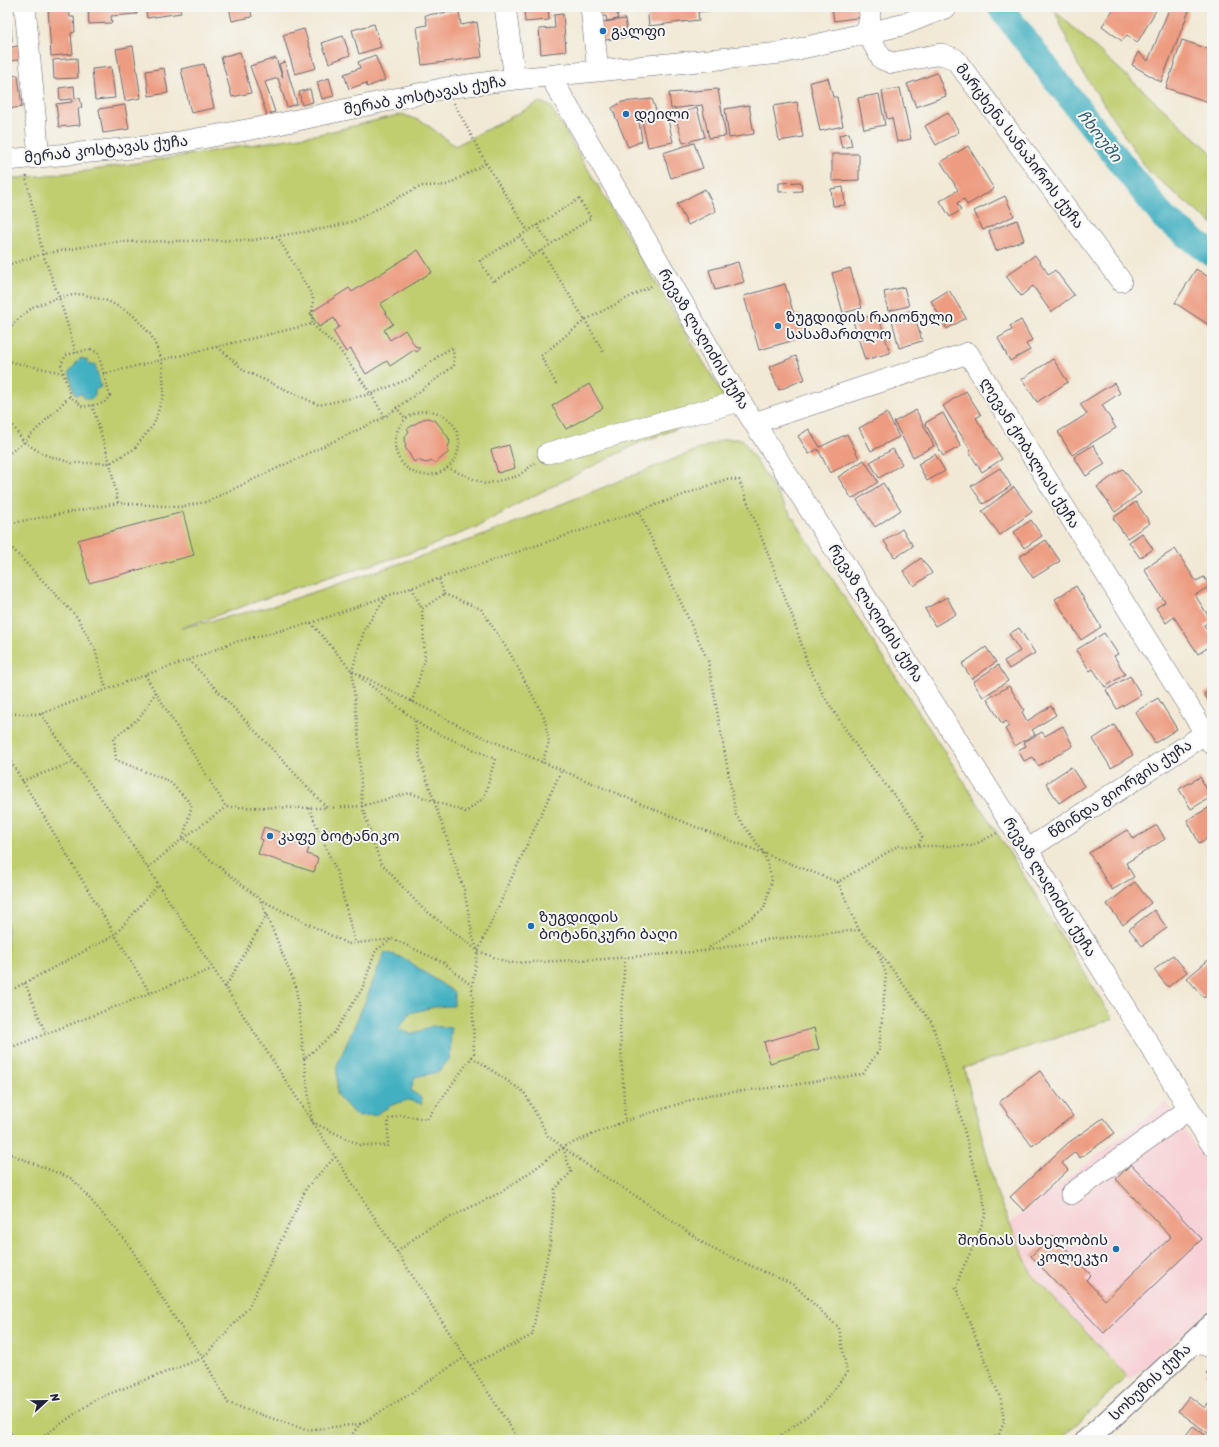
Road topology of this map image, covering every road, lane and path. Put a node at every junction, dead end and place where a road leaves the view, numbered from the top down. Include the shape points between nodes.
1 (25, 7) edge
2 (505, 7) edge
3 (591, 7) edge
4 (869, 7) edge
5 (947, 7) edge
6 (867, 33) junction
7 (598, 71) junction
8 (550, 76) junction
9 (515, 79) junction
10 (446, 88) junction
11 (39, 157) junction
12 (7, 160) edge
13 (486, 163) junction
14 (538, 225) junction
15 (528, 231) junction
16 (277, 236) junction
17 (520, 236) junction
18 (550, 244) junction
19 (541, 250) junction
20 (43, 254) junction
21 (532, 256) junction
22 (7, 265) edge
23 (667, 278) junction
24 (1121, 280) dead end
25 (59, 297) junction
26 (585, 320) junction
27 (312, 324) junction
28 (7, 332) edge
29 (218, 347) junction
30 (76, 353) junction
31 (604, 353) dead end
32 (162, 360) junction
33 (7, 361) edge
34 (63, 373) junction
35 (103, 374) junction
36 (556, 384) dead end
37 (371, 394) junction
38 (70, 396) junction
39 (740, 401) junction
40 (92, 405) junction
41 (396, 407) junction
42 (7, 417) edge
43 (385, 417) junction
44 (405, 418) junction
45 (754, 422) junction
46 (24, 442) junction
47 (548, 453) joint
48 (7, 455) edge
49 (110, 463) junction
50 (447, 468) junction
51 (118, 503) junction
52 (639, 511) junction
53 (7, 524) edge
54 (7, 543) edge
55 (439, 579) junction
56 (412, 588) junction
57 (444, 594) junction
58 (387, 596) junction
59 (422, 609) junction
60 (311, 623) junction
61 (189, 660) junction
62 (352, 671) junction
63 (145, 675) junction
64 (106, 690) junction
65 (156, 692) junction
66 (412, 702) junction
67 (7, 714) edge
68 (41, 714) junction
69 (415, 720) junction
70 (1210, 735) edge
71 (7, 755) edge
72 (74, 762) junction
73 (542, 763) junction
74 (561, 771) junction
75 (22, 781) junction
76 (434, 801) junction
77 (362, 806) junction
78 (226, 807) junction
79 (309, 808) junction
80 (327, 808) junction
81 (1011, 824) junction
82 (183, 838) junction
83 (918, 846) junction
84 (1027, 850) junction
85 (764, 853) junction
86 (148, 868) junction
87 (838, 882) junction
88 (158, 885) junction
89 (261, 900) junction
90 (267, 914) junction
91 (859, 930) junction
92 (115, 935) junction
93 (393, 939) junction
94 (356, 943) junction
95 (877, 949) junction
96 (478, 951) junction
97 (704, 951) junction
98 (625, 958) junction
99 (212, 969) junction
100 (25, 983) junction
101 (472, 986) junction
102 (225, 988) junction
103 (7, 989) edge
104 (150, 993) junction
105 (46, 1034) junction
106 (7, 1049) edge
107 (472, 1057) junction
108 (304, 1059) junction
109 (1189, 1109) junction
110 (625, 1121) junction
111 (312, 1122) junction
112 (1212, 1145) edge
113 (563, 1147) junction
114 (7, 1152) edge
115 (335, 1157) junction
116 (1071, 1194) dead end
117 (397, 1252) junction
118 (1212, 1325) edge
119 (1202, 1344) edge
120 (465, 1357) junction
121 (203, 1358) junction
122 (470, 1365) junction
123 (360, 1424) junction
124 (7, 1431) edge
125 (21, 1440) edge
126 (38, 1440) edge
127 (348, 1440) edge
128 (519, 1440) edge
129 (774, 1440) edge
130 (992, 1440) edge
131 (1087, 1440) edge

1 - 11 street
2 - 9 street
3 - 7 street
4 - 6 street
5 - 6 street, მერაბ კოსტავას ქუჩა via 902,25
6 - 7 street, მერაბ კოსტავას ქუჩა via 781,53
6 - 24 street, მარცხენა სანაპიროს ქუჩა via 882,59 892,63 941,54 955,58
7 - 8 street, მერაბ კოსტავას ქუჩა
8 - 9 street, მერაბ კოსტავას ქუჩა
8 - 23 street, რევაზ ლაღიძის ქუჩა
9 - 10 street, მერაბ კოსტავას ქუჩა
10 - 11 street, მერაბ კოსტავას ქუჩა via 274,125 162,144
10 - 13 path
11 - 12 street, მერაბ კოსტავას ქუჩა
11 - 20 path via 26,178
13 - 15 path
13 - 16 path via 448,185 414,189 354,221
14 - 15 path
14 - 18 path
14 - 18 path via 579,199 591,218
15 - 17 path
16 - 20 path via 253,240 110,242
16 - 27 path via 313,297
17 - 21 path
17 - 21 path via 480,261 493,282
18 - 19 path
19 - 21 path
19 - 26 path
20 - 22 path
20 - 25 path
23 - 26 path
23 - 39 street, რევაზ ლაღიძის ქუჩა
25 - 28 path via 33,307
25 - 30 path
25 - 32 path via 81,294 108,301 132,314 151,335
26 - 31 path
26 - 36 path via 542,356
27 - 29 path
27 - 37 path via 339,349
29 - 32 path
29 - 37 path via 245,371 319,405
30 - 34 path via 66,355 61,364
30 - 35 path via 91,349 98,353
32 - 35 path
32 - 49 path via 164,393 154,424 134,450
33 - 34 path
34 - 38 path
35 - 40 path via 110,396 104,403
37 - 41 path via 409,379 453,347 454,366
37 - 43 path
38 - 40 path via 83,407
38 - 46 path
39 - 45 street, რევაზ ლაღიძის ქუჩა
39 - 47 street
40 - 49 path
41 - 43 path
41 - 44 path
42 - 46 path
43 - 51 path via 206,502 179,506
44 - 50 path via 398,427 395,438 395,449 399,459 416,473 426,475 437,474
44 - 50 path via 414,412 429,410 444,415 452,422 457,431 458,451 454,461
45 - 70 street, ლევან ქობალიას ქუჩა via 968,352
45 - 81 street, რევაზ ლაღიძის ქუჩა
46 - 48 path
46 - 49 path via 43,454 72,463
47 - 50 path via 518,476 485,484
49 - 51 path
51 - 53 path
52 - 55 path
52 - 83 path via 727,479 739,480 793,618 808,665 825,698 859,749 916,823 922,837
52 - 85 path via 708,661 736,815
54 - 64 path via 77,617 96,649
55 - 56 path
55 - 57 path
56 - 58 path
56 - 59 path
57 - 59 path
57 - 73 path via 481,609 511,655 544,717 549,742
58 - 60 path
58 - 62 path via 365,628
59 - 66 path via 425,659
60 - 61 path via 231,643
60 - 62 path
61 - 63 path
61 - 80 path
62 - 66 path
62 - 69 path
62 - 77 path
63 - 64 path
63 - 65 path
64 - 68 path
65 - 78 path
65 - 82 path via 140,716 114,738 116,760 169,780 192,804
66 - 73 path
67 - 68 path
68 - 72 path
69 - 76 path via 420,760
69 - 76 path via 424,727 495,759 484,798 466,812
70 - 84 street, წმინდა გიორგის ქუჩა
71 - 75 path
72 - 75 path
72 - 86 path
73 - 74 path
74 - 85 path
74 - 96 path
75 - 92 path
76 - 77 path via 410,793
76 - 96 path via 464,890
77 - 80 path
77 - 96 path via 380,862 420,906
78 - 79 path
78 - 82 path
79 - 80 path
79 - 94 path via 337,873
81 - 83 path via 972,846
81 - 84 street, რევაზ ლაღიძის ქუჩა
82 - 86 path
82 - 89 path
83 - 87 path via 898,846
84 - 109 street, რევაზ ლაღიძის ქუჩა
85 - 87 path
85 - 97 path via 772,879 764,909
86 - 88 path
87 - 91 path
88 - 92 path
88 - 99 path
89 - 90 path
89 - 94 path via 348,944
90 - 102 path
90 - 108 path via 296,986
91 - 95 path
91 - 97 path via 764,940
92 - 100 path
92 - 104 path
93 - 94 path
93 - 101 path via 444,963
93 - 108 path via 376,950 362,989 334,1033
95 - 110 path via 886,974 879,1050 863,1074 707,1095
95 - 130 path via 932,1023 981,1188 986,1212 956,1288 1001,1400 1004,1422 999,1434
96 - 98 path via 509,963
96 - 101 path
97 - 98 path
98 - 110 path via 620,1028
99 - 102 path
99 - 104 path
100 - 103 path
100 - 105 path
101 - 107 path
102 - 111 path
104 - 105 path
105 - 106 path
107 - 111 path via 427,1120 400,1115 388,1119 388,1146 360,1145
107 - 113 path via 524,1092 548,1136
108 - 111 path
109 - 112 street, რევაზ ლაღიძის ქუჩა
109 - 116 street
110 - 113 path
111 - 115 path
113 - 117 path via 503,1190 425,1230
113 - 122 path via 571,1172 555,1189 550,1242 532,1335
113 - 129 path via 711,1248 794,1285 839,1328 847,1373 821,1406
114 - 121 path via 72,1179 129,1245 174,1318
115 - 117 path
115 - 121 path via 307,1187 248,1308
117 - 120 path
118 - 119 highway, სოხუმის ქუჩა
119 - 131 highway, სოხუმის ქუჩა
120 - 122 path
120 - 123 path
121 - 123 path via 228,1403 306,1430
121 - 126 path via 96,1399
122 - 128 path
123 - 127 path
124 - 125 path

